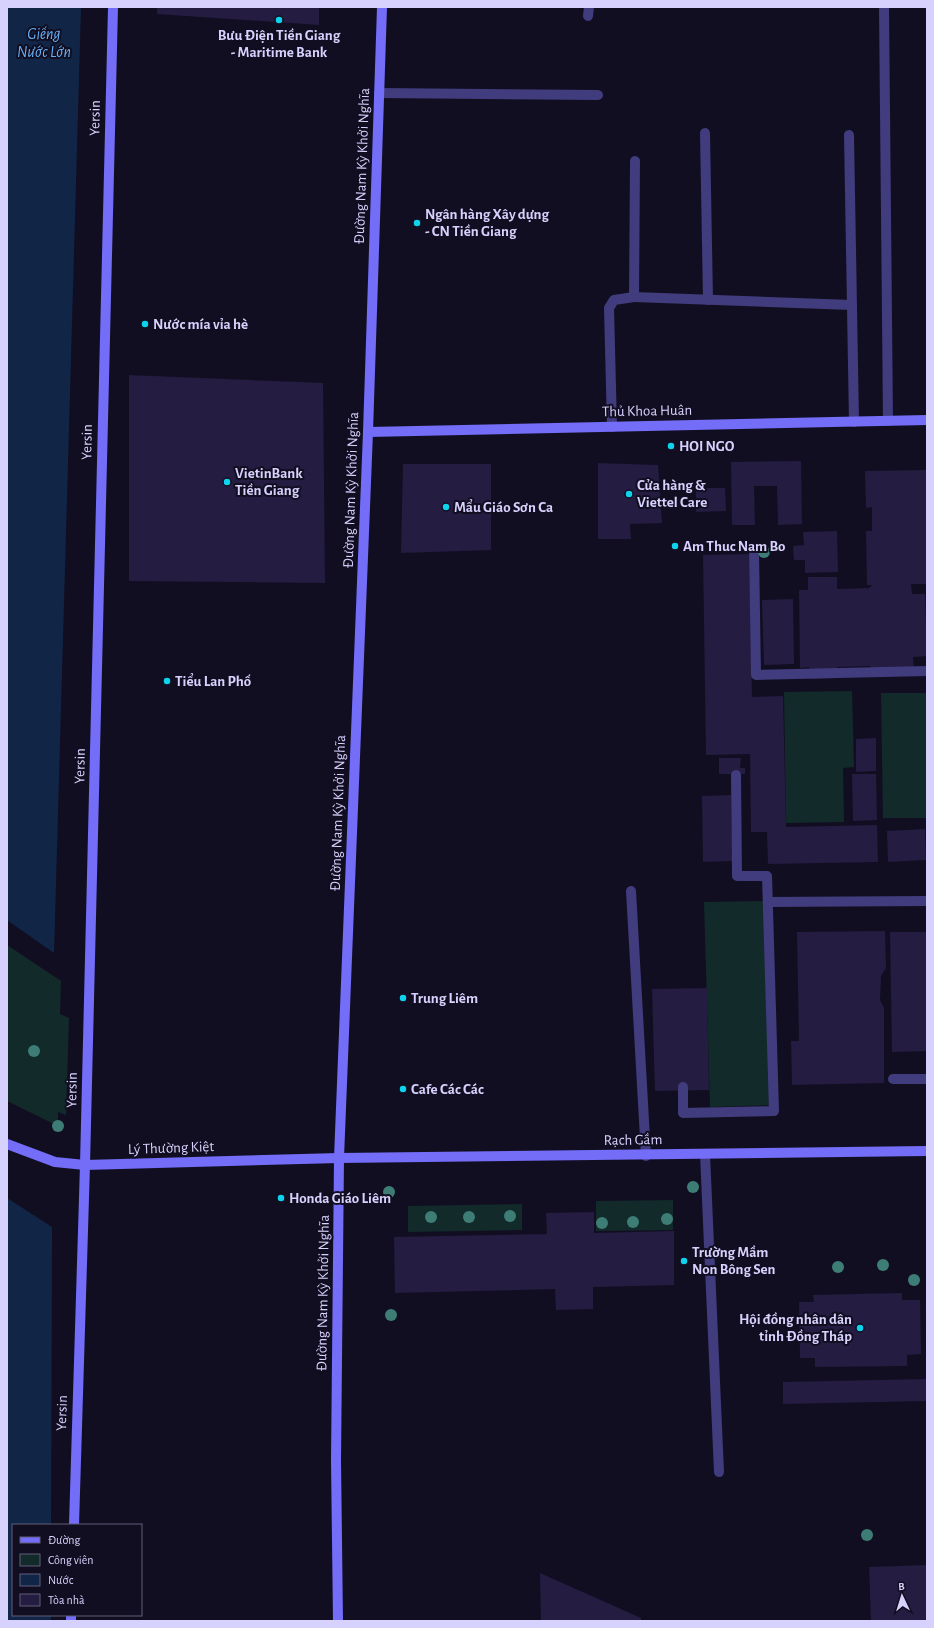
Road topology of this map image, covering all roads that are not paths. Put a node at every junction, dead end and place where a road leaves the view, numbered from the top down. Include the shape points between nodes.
1 (113, 7) edge
2 (382, 7) edge
3 (884, 7) edge
4 (379, 93) junction
5 (598, 95) dead end
6 (705, 133) dead end
7 (849, 135) dead end
8 (635, 161) dead end
9 (634, 297) junction
10 (708, 300) junction
11 (852, 305) junction
12 (927, 420) edge
13 (888, 421) junction
14 (854, 422) junction
15 (612, 427) junction
16 (368, 432) junction
17 (754, 551) dead end
18 (927, 671) edge
19 (736, 775) dead end
20 (631, 891) dead end
21 (927, 901) edge
22 (768, 902) junction
23 (893, 1079) dead end
24 (927, 1079) edge
25 (683, 1087) dead end
26 (7, 1144) edge
27 (927, 1151) edge
28 (705, 1154) junction
29 (646, 1156) junction
30 (339, 1158) junction
31 (85, 1166) junction
32 (719, 1472) dead end
33 (74, 1524) edge
34 (338, 1621) edge

1 - 31 main road, Yersin
2 - 4 main road, Đường Nam Kỳ Khởi Nghĩa
3 - 13 street
4 - 5 street
4 - 16 main road, Đường Nam Kỳ Khởi Nghĩa
6 - 10 street
7 - 11 street
8 - 9 street
9 - 10 street
9 - 15 street via 614,300 609,308
10 - 11 street
11 - 14 street
12 - 13 main road, Thủ Khoa Huân
13 - 14 main road, Thủ Khoa Huân
14 - 15 main road, Thủ Khoa Huân
15 - 16 main road, Thủ Khoa Huân
16 - 30 main road, Đường Nam Kỳ Khởi Nghĩa
17 - 18 street via 756,675
19 - 22 street via 737,876 767,876
20 - 29 street
21 - 22 street
22 - 25 street via 774,1111 683,1114
23 - 24 street
26 - 31 main road, Lý Thường Kiệt via 55,1162
27 - 28 main road, Rạch Gầm
28 - 29 main road, Rạch Gầm
28 - 32 street
29 - 30 main road, Rạch Gầm
30 - 31 main road, Lý Thường Kiệt
30 - 34 main road, Đường Nam Kỳ Khởi Nghĩa via 336,1460
31 - 33 main road, Yersin

